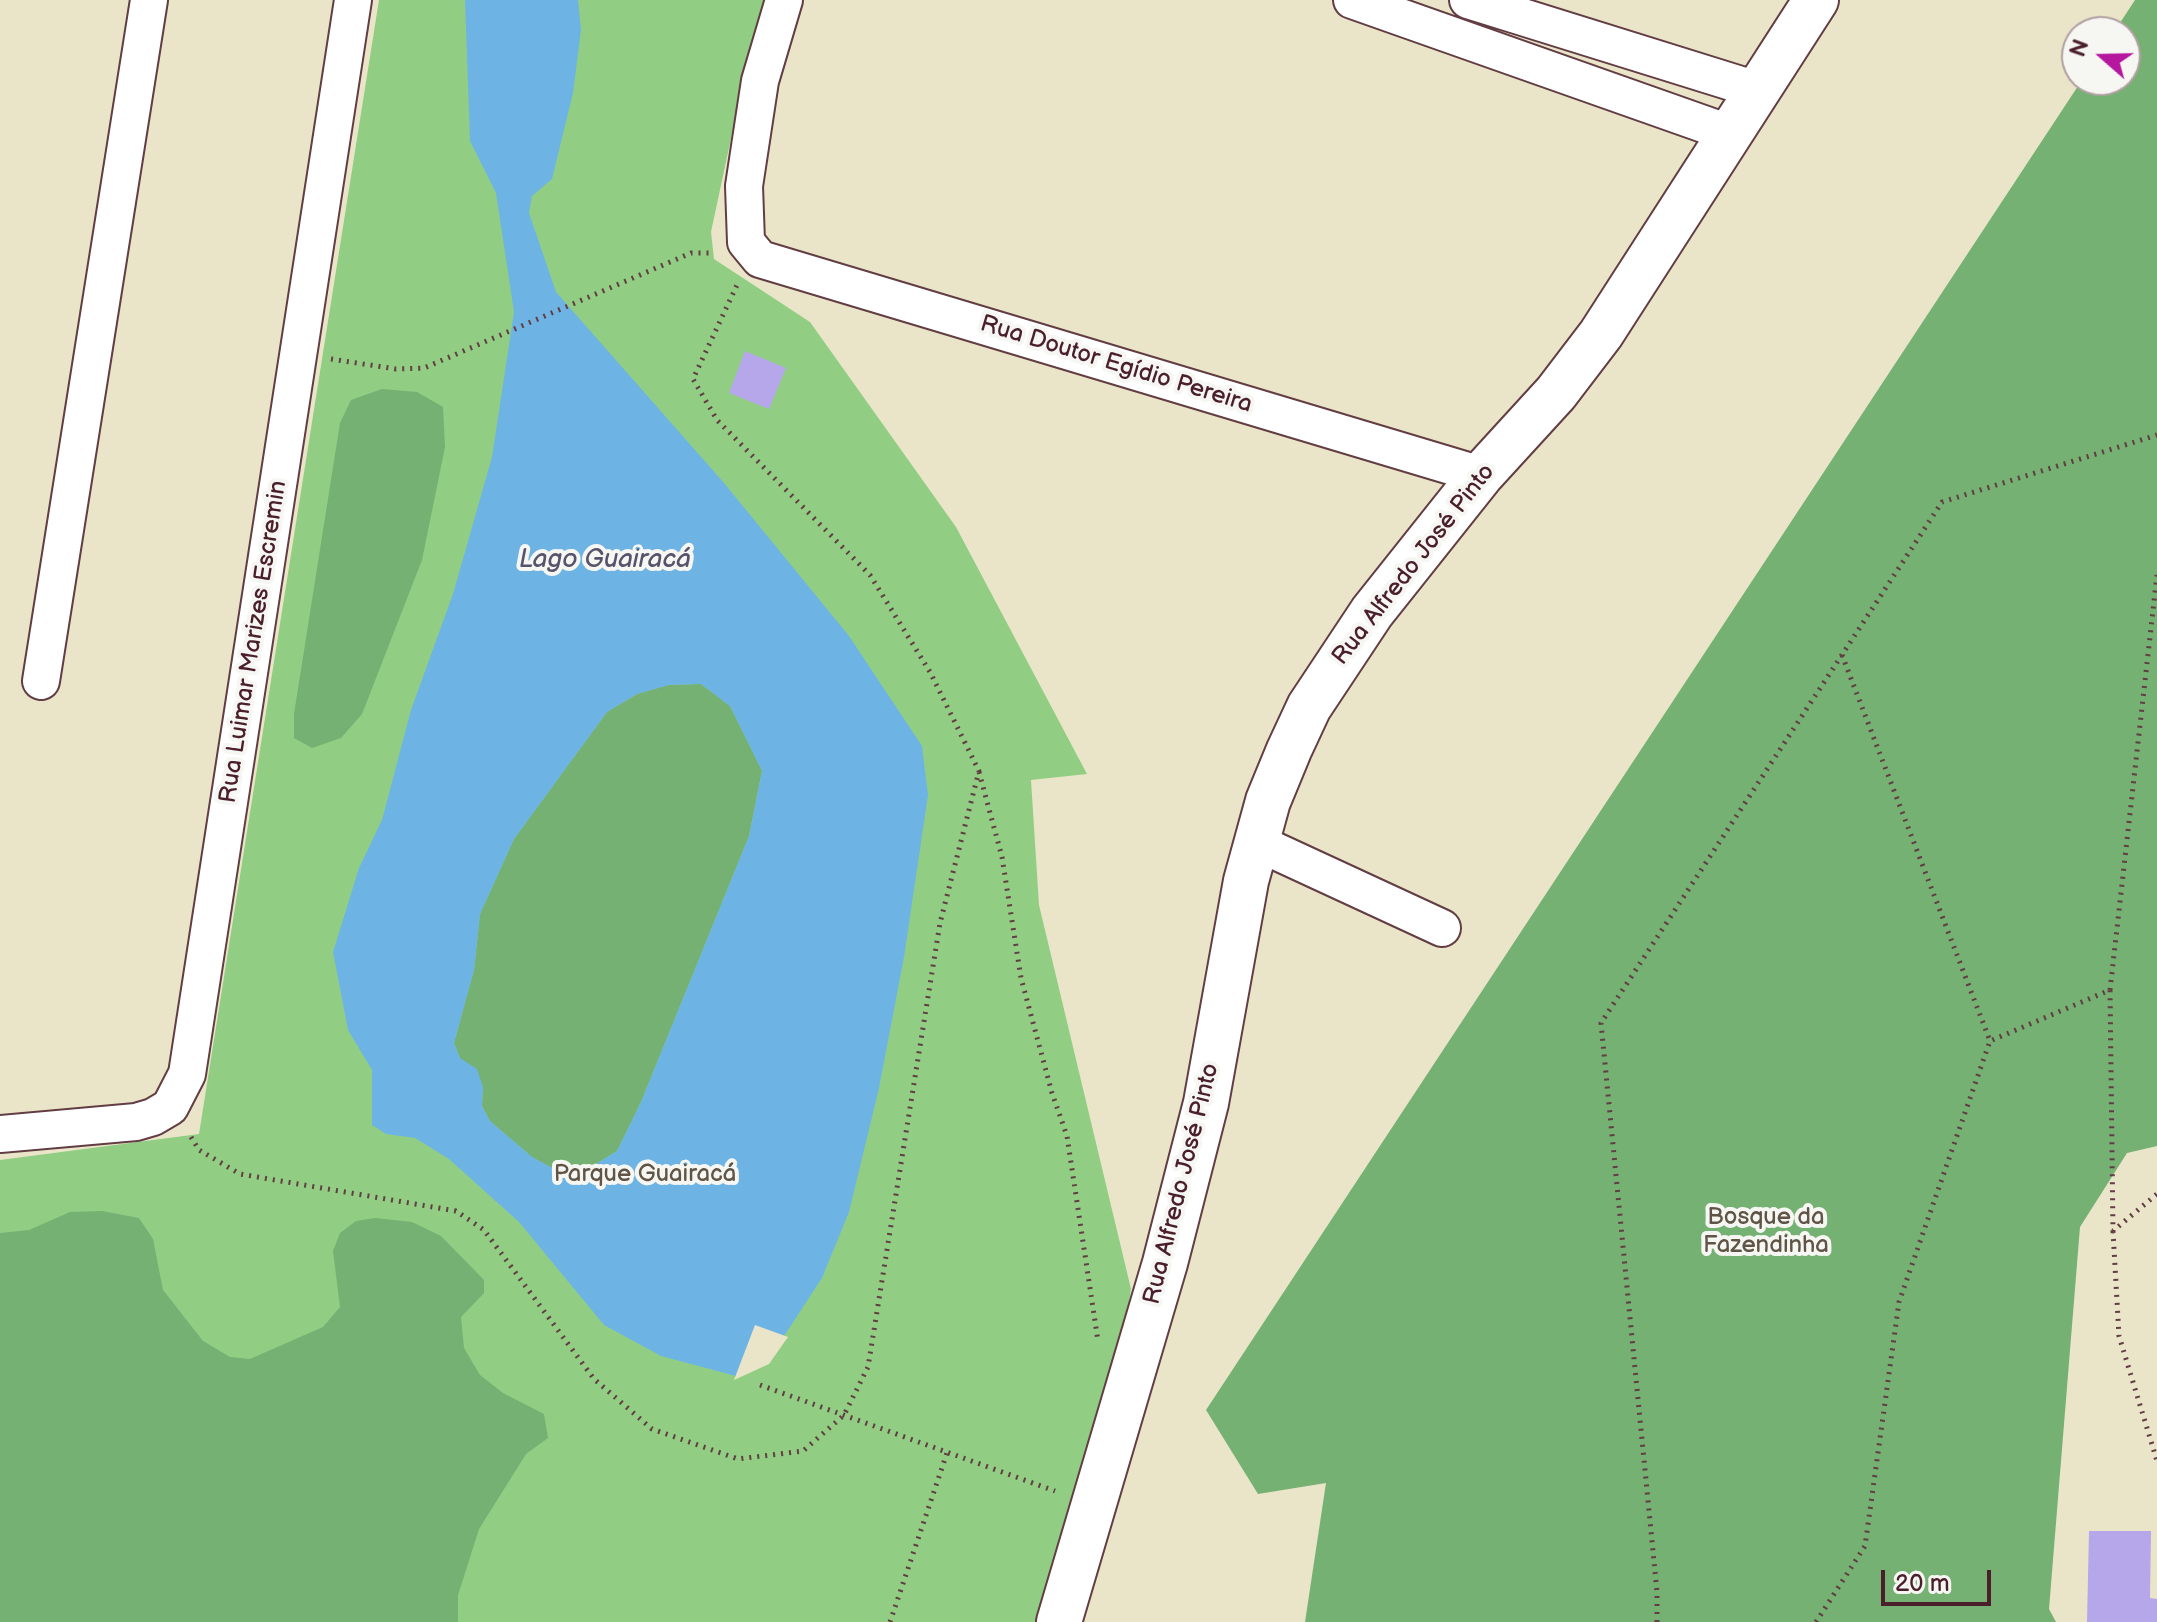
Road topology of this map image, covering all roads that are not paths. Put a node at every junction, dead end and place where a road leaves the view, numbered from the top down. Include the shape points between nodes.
1 (149, 0) edge
2 (353, 0) edge
3 (784, 0) edge
4 (1352, 0) edge
5 (1468, 0) edge
6 (1816, 0) edge
7 (1757, 90) junction
8 (1729, 133) junction
9 (1481, 475) junction
10 (41, 681) dead end
11 (1256, 842) junction
12 (1442, 928) dead end
13 (0, 1134) edge
14 (1059, 1622) edge

1 - 10 street
2 - 13 street, Rua Luimar Marizes Escremin via 187,1074 170,1107 136,1122
3 - 9 street, Rua Doutor Egídio Pereira via 760,81 744,186 746,242 760,259
4 - 8 street
5 - 7 street
6 - 7 street, Rua Alfredo José Pinto
7 - 8 street, Rua Alfredo José Pinto
8 - 9 street, Rua Alfredo José Pinto via 1601,334
9 - 11 street, Rua Alfredo José Pinto via 1372,612 1309,707
11 - 12 street
11 - 14 street, Rua Alfredo José Pinto via 1206,1103 1165,1263

